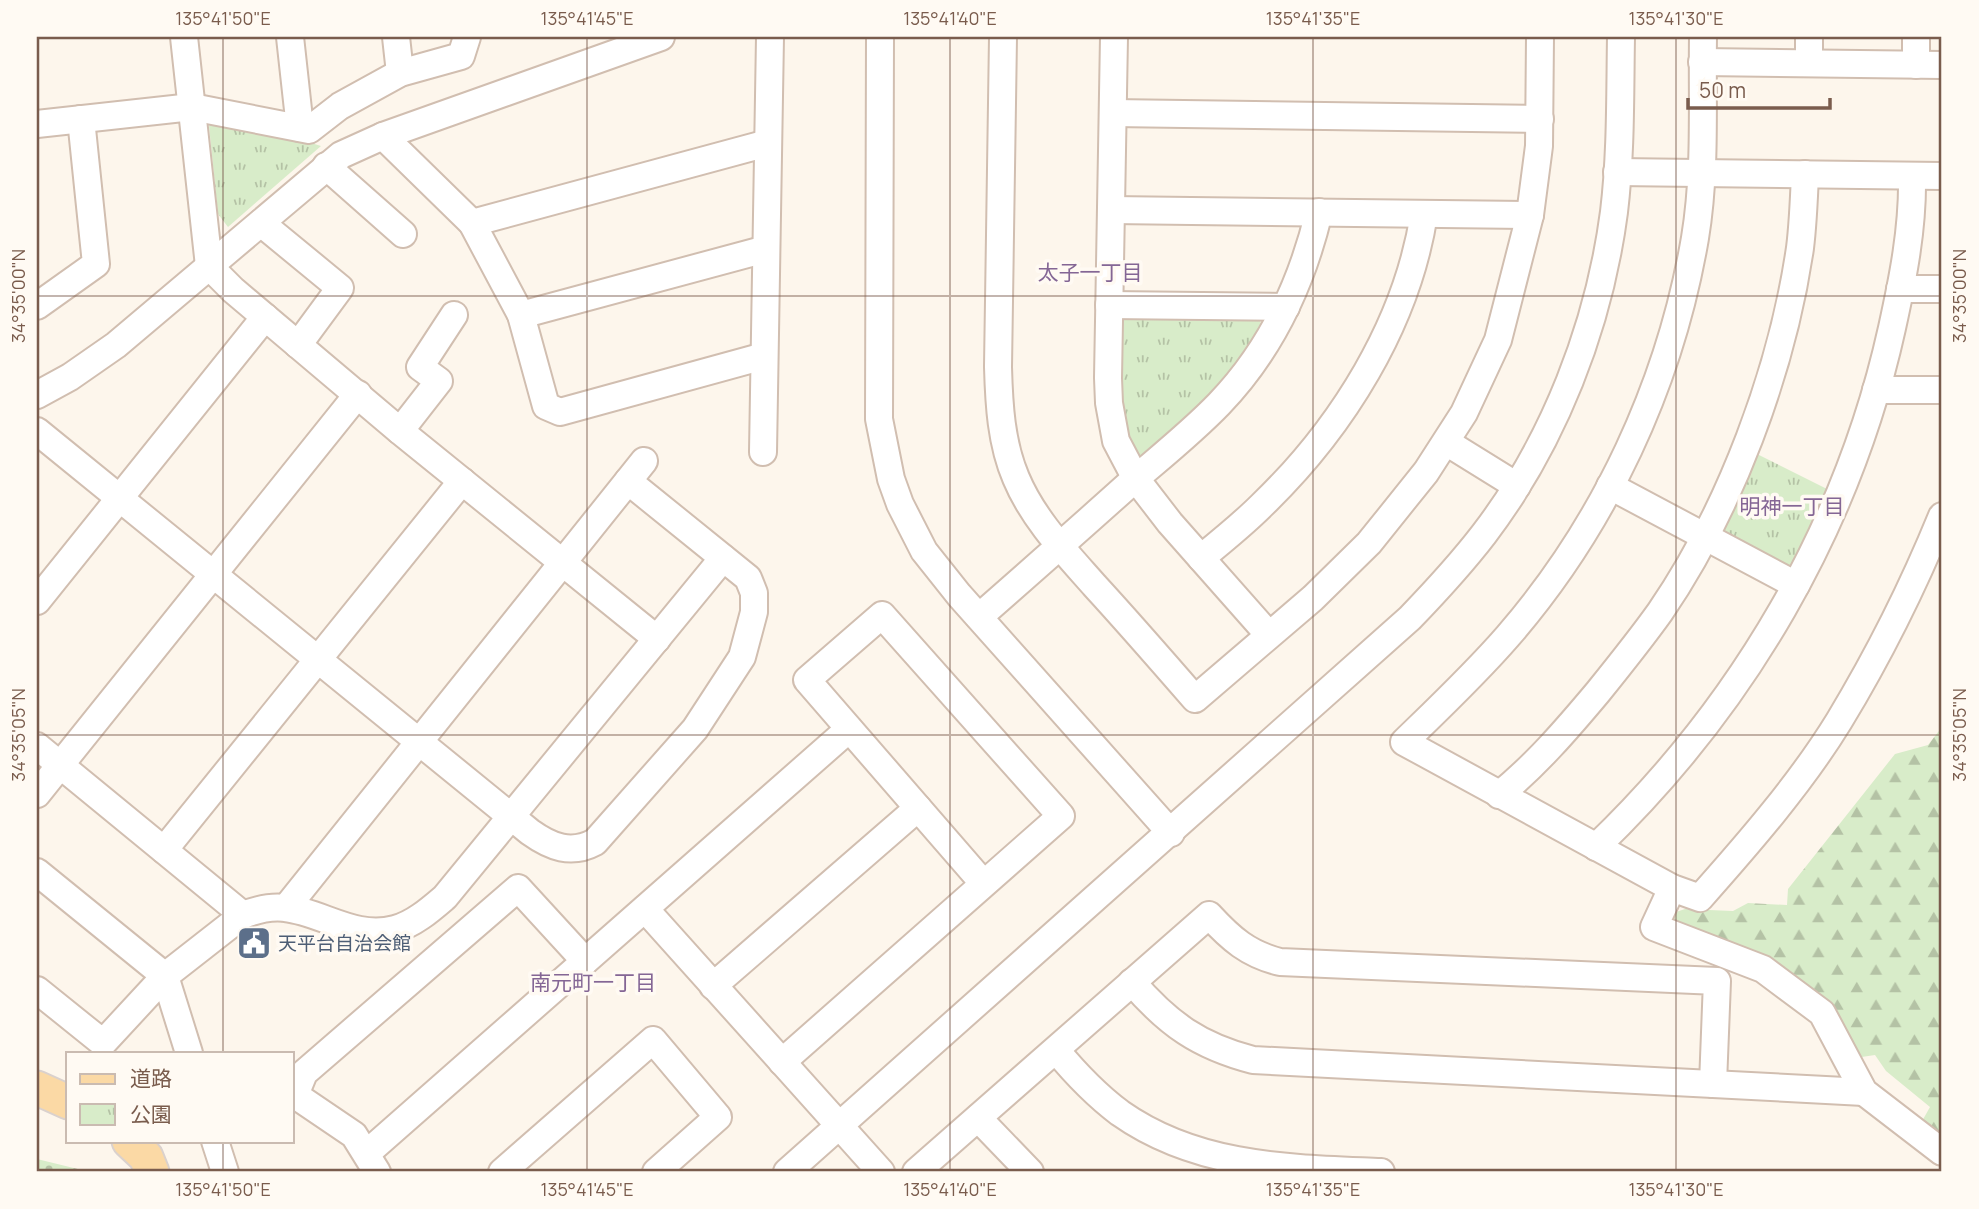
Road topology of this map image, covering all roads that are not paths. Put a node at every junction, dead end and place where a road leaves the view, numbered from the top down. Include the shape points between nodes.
1 (184, 37) edge
2 (290, 37) edge
3 (396, 37) edge
4 (467, 37) edge
5 (661, 37) edge
6 (769, 37) edge
7 (880, 37) edge
8 (1003, 37) edge
9 (1114, 37) edge
10 (1540, 37) edge
11 (1621, 37) edge
12 (1810, 37) edge
13 (1916, 37) edge
14 (601, 48) edge
15 (1702, 49) edge
16 (1809, 63) junction
17 (1916, 65) junction
18 (1942, 65) edge
19 (400, 73) junction
20 (192, 107) junction
21 (1113, 113) junction
22 (81, 119) junction
23 (1539, 119) junction
24 (37, 124) edge
25 (300, 128) junction
26 (383, 136) junction
27 (768, 143) junction
28 (326, 166) junction
29 (1618, 172) junction
30 (1700, 173) junction
31 (1805, 174) junction
32 (1912, 176) junction
33 (1942, 176) edge
34 (1111, 210) junction
35 (1319, 212) junction
36 (1424, 214) junction
37 (1530, 215) junction
38 (261, 223) junction
39 (472, 223) junction
40 (403, 234) dead end
41 (766, 249) junction
42 (209, 266) junction
43 (1900, 289) junction
44 (1942, 289) edge
45 (1109, 305) junction
46 (37, 306) edge
47 (1286, 307) junction
48 (454, 315) dead end
49 (521, 315) junction
50 (265, 317) junction
51 (298, 345) junction
52 (764, 356) junction
53 (1876, 390) junction
54 (1942, 390) edge
55 (358, 394) junction
56 (37, 395) edge
57 (37, 431) edge
58 (400, 431) junction
59 (1447, 442) junction
60 (763, 452) dead end
61 (1136, 479) junction
62 (462, 481) junction
63 (1517, 486) junction
64 (1610, 486) junction
65 (119, 498) junction
66 (1942, 516) edge
67 (1703, 536) junction
68 (1060, 546) junction
69 (723, 558) junction
70 (1201, 558) junction
71 (562, 563) junction
72 (212, 574) junction
73 (1796, 585) junction
74 (37, 601) edge
75 (979, 617) junction
76 (1269, 635) junction
77 (657, 639) junction
78 (318, 660) junction
79 (849, 729) junction
80 (419, 741) junction
81 (37, 746) edge
82 (60, 765) junction
83 (37, 793) edge
84 (1499, 795) junction
85 (918, 808) junction
86 (511, 817) junction
87 (1171, 833) junction
88 (1596, 847) junction
89 (164, 850) junction
90 (37, 872) edge
91 (984, 884) junction
92 (1672, 888) junction
93 (286, 908) junction
94 (645, 909) junction
95 (243, 915) junction
96 (585, 961) junction
97 (165, 976) junction
98 (1132, 982) junction
99 (713, 986) junction
100 (37, 989) edge
101 (1056, 1050) junction
102 (189, 1052) edge
103 (782, 1062) junction
104 (1713, 1084) junction
105 (37, 1088) edge
106 (1864, 1091) junction
107 (66, 1101) edge
108 (978, 1118) junction
109 (839, 1127) junction
110 (130, 1142) edge
111 (215, 1142) edge
112 (1942, 1152) edge
113 (372, 1162) edge
114 (152, 1172) edge
115 (225, 1172) edge
116 (502, 1172) edge
117 (656, 1172) edge
118 (788, 1172) edge
119 (881, 1172) edge
120 (916, 1172) edge
121 (1030, 1172) edge
122 (1381, 1172) edge

1 - 20 street
2 - 25 street
3 - 19 street
4 - 19 street via 461,56
5 - 14 street
6 - 27 street
7 - 75 street via 878,387 883,444 914,534
8 - 68 street via 999,399 1016,478
9 - 21 street
10 - 23 street
11 - 29 street
12 - 16 street
13 - 17 street
14 - 26 street
15 - 16 street
15 - 30 street
16 - 17 street
17 - 18 street
19 - 25 street via 340,106 309,130
20 - 22 street
20 - 25 street
20 - 42 street
21 - 23 street
21 - 34 street
22 - 24 street
22 - 46 street via 96,264
23 - 37 street
26 - 28 street
26 - 39 street
27 - 39 street
27 - 41 street
28 - 38 street
28 - 40 street
29 - 30 street
29 - 63 street via 1608,250 1585,338 1554,416
30 - 31 street
30 - 64 street via 1695,237 1671,342 1650,403
31 - 32 street
31 - 67 street via 1800,247 1774,361 1744,450
32 - 33 street
32 - 43 street via 1911,222
34 - 35 street
34 - 45 street
35 - 36 street
35 - 47 street
36 - 37 street
36 - 70 street via 1401,302 1353,394 1289,476
37 - 59 street via 1498,340
38 - 42 street
38 - 51 street via 340,288
39 - 49 street
41 - 49 street
41 - 52 street
42 - 50 street
42 - 56 street via 93,363
43 - 44 street
43 - 53 street
45 - 47 street
45 - 61 street via 1111,423
47 - 61 street via 1255,360 1221,402
48 - 58 street via 420,367 439,381
49 - 52 street via 547,406 560,412
50 - 51 street
50 - 65 street
51 - 55 street
52 - 60 street
53 - 54 street
53 - 73 street via 1840,498
55 - 58 street
55 - 72 street
57 - 65 street
58 - 62 street
59 - 63 street
59 - 76 street via 1368,543
61 - 68 street
61 - 70 street
62 - 71 street
62 - 78 street
63 - 87 street via 1451,575 1410,618
64 - 67 street
64 - 84 street via 1567,557 1510,634 1404,741
65 - 72 street
65 - 74 street
66 - 92 street via 1890,632 1838,723 1802,774 1700,898
67 - 73 street
67 - 84 street via 1634,648 1547,751
68 - 75 street
68 - 76 street via 1195,699
69 - 71 street via 636,471
69 - 77 street
69 - 86 street via 748,578 754,612 742,657 695,729 595,842 582,849 547,844
70 - 76 street
71 - 77 street
71 - 80 street
72 - 78 street
72 - 82 street
73 - 88 street via 1713,719
75 - 87 street
77 - 86 street
78 - 80 street
78 - 89 street
79 - 85 street
79 - 91 street via 807,680 882,615 1060,817
79 - 94 street
80 - 86 street
80 - 93 street
81 - 82 street
82 - 83 street
82 - 89 street
84 - 88 street
85 - 91 street
85 - 99 street
86 - 93 street via 445,897 395,929 366,931
87 - 109 street
88 - 92 street
89 - 95 street
90 - 97 street
91 - 103 street
92 - 106 street via 1654,927 1763,969 1822,1013
93 - 95 street
94 - 96 street
94 - 99 street
95 - 97 street
96 - 113 street
96 - 113 street via 518,888 303,1073 295,1095 354,1135
97 - 100 street via 103,1044
97 - 102 street
98 - 101 street
98 - 104 street via 1180,1030 1227,1054 1253,1060
98 - 104 street via 1209,915 1245,949 1280,962 1717,981
99 - 103 street
101 - 108 street
101 - 122 street via 1093,1091 1121,1113 1186,1146 1250,1164
103 - 109 street
104 - 106 street
105 - 107 main road
106 - 112 street
108 - 120 street
108 - 121 street
109 - 118 street
109 - 119 street
110 - 114 main road via 146,1157
111 - 115 street
116 - 117 street via 653,1040 718,1116

